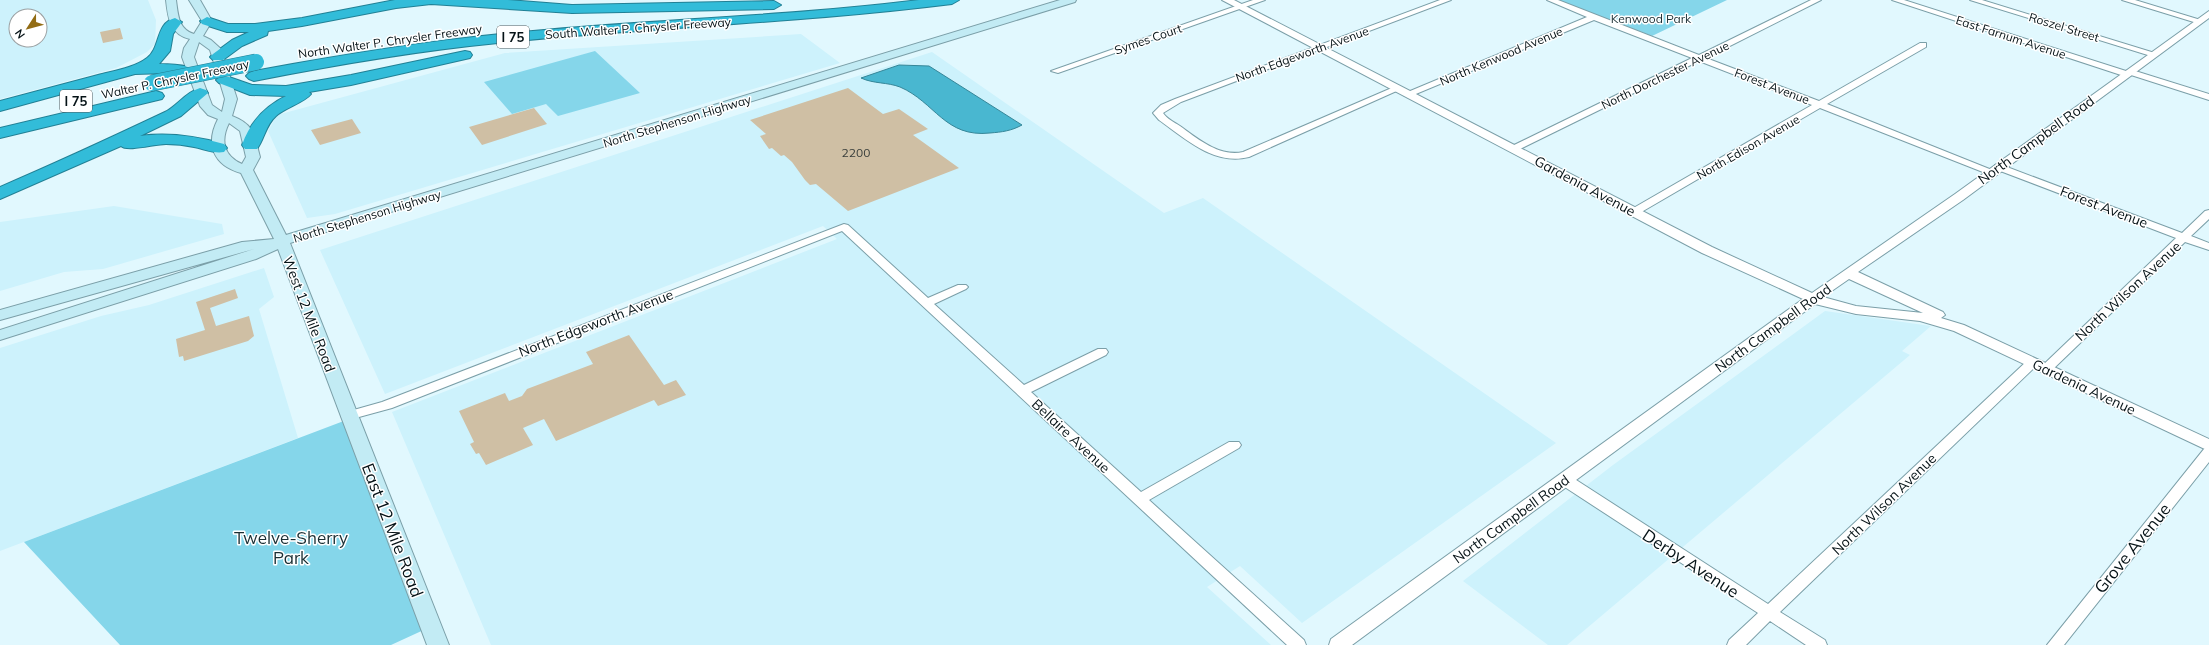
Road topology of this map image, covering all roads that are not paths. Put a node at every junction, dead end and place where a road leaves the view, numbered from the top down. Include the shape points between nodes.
1 (171, 0) edge
2 (194, 0) edge
3 (836, 0) edge
4 (952, 0) edge
5 (1071, 0) edge
6 (1227, 0) edge
7 (1261, 0) edge
8 (1447, 0) edge
9 (1551, 0) edge
10 (1817, 0) edge
11 (1896, 0) edge
12 (1974, 0) edge
13 (2126, 0) edge
14 (1241, 7) junction
15 (774, 12) junction
16 (1594, 17) junction
17 (2204, 17) edge
18 (207, 21) junction
19 (175, 22) junction
20 (302, 22) junction
21 (197, 39) junction
22 (1923, 45) dead end
23 (1318, 48) junction
24 (2154, 54) junction
25 (218, 57) junction
26 (1700, 58) junction
27 (255, 69) joint
28 (1055, 71) dead end
29 (126, 72) junction
30 (2128, 73) junction
31 (195, 76) junction
32 (224, 80) junction
33 (351, 80) junction
34 (1397, 89) junction
35 (154, 90) junction
36 (200, 92) junction
37 (1408, 94) junction
38 (2209, 97) edge
39 (0, 106) edge
40 (1821, 106) junction
41 (225, 118) junction
42 (0, 119) edge
43 (0, 133) edge
44 (251, 145) junction
45 (218, 148) junction
46 (1513, 149) junction
47 (78, 160) junction
48 (246, 170) junction
49 (1995, 170) junction
50 (0, 194) edge
51 (1634, 212) junction
52 (2209, 213) edge
53 (844, 227) joint
54 (2184, 237) junction
55 (282, 242) junction
56 (2209, 247) edge
57 (1848, 273) junction
58 (962, 288) dead end
59 (1812, 299) junction
60 (926, 303) junction
61 (0, 315) edge
62 (1959, 328) junction
63 (0, 335) edge
64 (1102, 352) dead end
65 (2039, 366) junction
66 (1022, 391) junction
67 (348, 416) junction
68 (1234, 445) dead end
69 (2209, 445) edge
70 (2209, 452) edge
71 (1565, 480) junction
72 (1139, 499) junction
73 (1769, 614) junction
74 (438, 645) edge
75 (1298, 645) edge
76 (1338, 645) edge
77 (1736, 645) edge
78 (1819, 645) edge
79 (2054, 645) edge

1 - 19 main road
2 - 18 main road
3 - 15 highway, I 75
4 - 15 highway, South Walter P. Chrysler Freeway / I 75 via 865,11
5 - 55 main road, North Stephenson Highway
6 - 14 street, Gardenia Avenue
7 - 14 street, Symes Court
8 - 23 street, North Edgeworth Avenue
9 - 16 street, Forest Avenue
10 - 26 street, North Dorchester Avenue
11 - 30 street, East Farnum Avenue
12 - 24 street, Roszel Street
13 - 17 street
14 - 23 street, Gardenia Avenue
14 - 28 street, Symes Court
15 - 20 highway via 572,9 431,0
15 - 27 highway, South Walter P. Chrysler Freeway / I 75 via 507,38
15 - 33 highway via 535,43
16 - 26 street, Forest Avenue
16 - 37 street, North Kenwood Avenue
17 - 24 street, North Campbell Road
18 - 20 highway via 227,28 241,29
18 - 21 main road
19 - 21 main road via 178,30
19 - 29 highway via 166,33 163,50 158,58
20 - 25 highway via 252,36
21 - 25 main road via 211,44
21 - 31 main road via 188,53
22 - 40 street, North Edison Avenue
23 - 34 street, Gardenia Avenue
23 - 34 street, North Edgeworth Avenue via 1158,111 1162,118 1216,153 1234,158
24 - 30 street, North Campbell Road
25 - 32 main road
26 - 40 street, Forest Avenue
26 - 46 street, North Dorchester Avenue
27 - 35 highway, Walter P. Chrysler Freeway / I 75
29 - 31 highway via 160,68 187,72
29 - 39 highway
30 - 38 street, East Farnum Avenue
30 - 49 street, North Campbell Road
31 - 36 main road
32 - 33 highway via 250,90 275,92
32 - 41 main road via 232,99
33 - 44 highway via 307,93 276,107 263,119
34 - 37 street, Gardenia Avenue
35 - 42 highway, Walter P. Chrysler Freeway / I 75
35 - 43 highway, Walter P. Chrysler Freeway / I 75
36 - 41 main road via 206,106
36 - 47 highway via 175,113
37 - 46 street, Gardenia Avenue
40 - 49 street, Forest Avenue
40 - 51 street, North Edison Avenue
41 - 44 main road via 246,129
41 - 45 main road via 217,134
44 - 48 main road via 253,157
45 - 47 highway via 192,140 163,138 124,145
45 - 48 main road via 228,162
46 - 51 street, Gardenia Avenue
47 - 50 highway
48 - 55 main road, West 12 Mile Road
49 - 54 street, Forest Avenue
49 - 57 street, North Campbell Road
51 - 59 street, Gardenia Avenue
52 - 54 street, North Wilson Avenue
53 - 60 street, Bellaire Avenue
53 - 67 street, North Edgeworth Avenue via 387,405
54 - 56 street, Forest Avenue
54 - 65 street, North Wilson Avenue
55 - 61 main road, North Stephenson Highway via 247,245
55 - 63 main road, North Stephenson Highway via 251,256
55 - 67 main road, West 12 Mile Road
57 - 59 street, North Campbell Road
57 - 62 street, Gardenia Avenue via 1945,318
58 - 60 street
59 - 62 street, Gardenia Avenue via 1856,310 1921,317
59 - 71 street, North Campbell Road
60 - 66 street, Bellaire Avenue
62 - 65 street, Gardenia Avenue
64 - 66 street
65 - 69 street, Gardenia Avenue
65 - 73 street, North Wilson Avenue
66 - 72 street, Bellaire Avenue
67 - 74 main road, East 12 Mile Road
68 - 72 street
70 - 79 street, Grove Avenue
71 - 73 street, Derby Avenue
71 - 76 street, North Campbell Road
72 - 75 street, Bellaire Avenue
73 - 77 street, North Wilson Avenue
73 - 78 street, Derby Avenue

